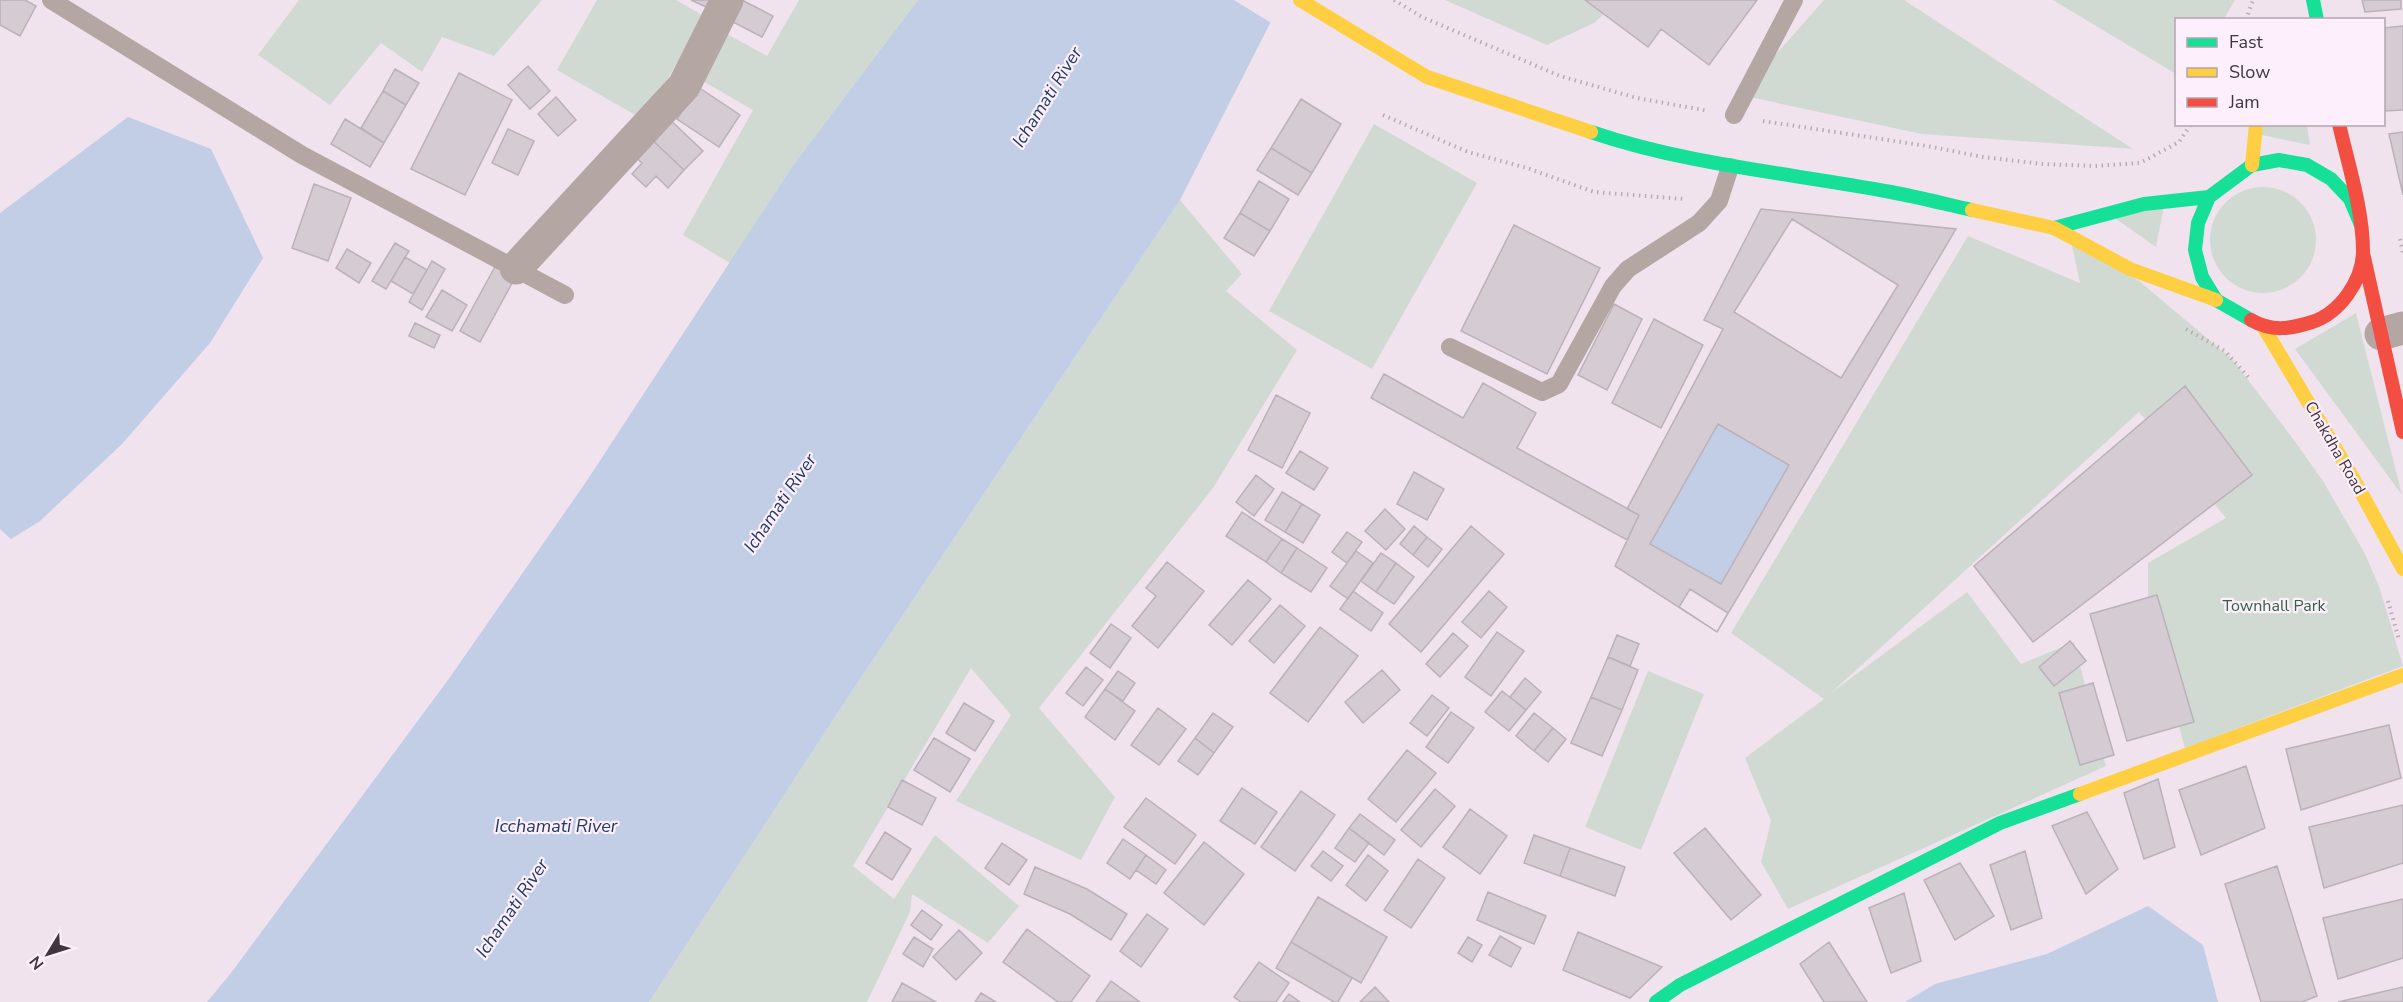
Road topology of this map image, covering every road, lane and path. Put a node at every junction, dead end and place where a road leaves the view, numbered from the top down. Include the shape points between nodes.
1 (51, 0) edge
2 (727, 0) edge
3 (1300, 0) edge
4 (1394, 0) edge
5 (1794, 0) edge
6 (2253, 0) edge
7 (2247, 18) edge
8 (1383, 115) dead end
9 (1734, 115) junction
10 (2190, 126) edge
11 (2256, 126) edge
12 (2339, 126) edge
13 (2252, 165) junction
14 (1730, 167) junction
15 (2209, 197) junction
16 (1719, 201) junction
17 (2361, 225) junction
18 (2054, 228) junction
19 (2363, 253) junction
20 (516, 268) junction
21 (566, 295) dead end
22 (2216, 300) junction
23 (2181, 326) dead end
24 (2264, 328) junction
25 (2392, 331) edge
26 (1450, 347) dead end
27 (2252, 381) dead end
28 (2403, 432) edge
29 (2403, 569) edge
30 (2387, 599) dead end
31 (2400, 642) dead end
32 (2403, 675) edge
33 (1656, 1002) edge

1 - 20 lane via 302,155
2 - 20 street via 684,86
3 - 14 main road via 1427,77 1625,144
4 - 9 path via 1422,17 1560,76 1637,98
5 - 9 lane
6 - 7 path
8 - 16 path via 1468,152 1593,192
9 - 10 path via 1983,158 2095,166 2140,164 2179,142
11 - 13 main road
12 - 17 main road
13 - 15 main road
13 - 17 main road via 2280,160 2307,165 2331,179 2350,199
14 - 16 lane
14 - 18 main road via 1891,192
15 - 18 main road via 2144,204
15 - 22 main road via 2198,223 2195,250 2202,277
16 - 26 lane via 1699,223 1628,269 1613,286 1559,384 1542,392
17 - 19 main road
18 - 22 main road, Chakdha Road via 2130,269
19 - 24 main road via 2356,280 2341,303 2318,320 2291,329
19 - 25 main road
20 - 21 lane
22 - 24 main road, Chakdha Road
23 - 27 path via 2225,351
24 - 29 main road, Chakdha Road
25 - 28 main road
30 - 31 path
32 - 33 main road via 2000,823 1680,985

